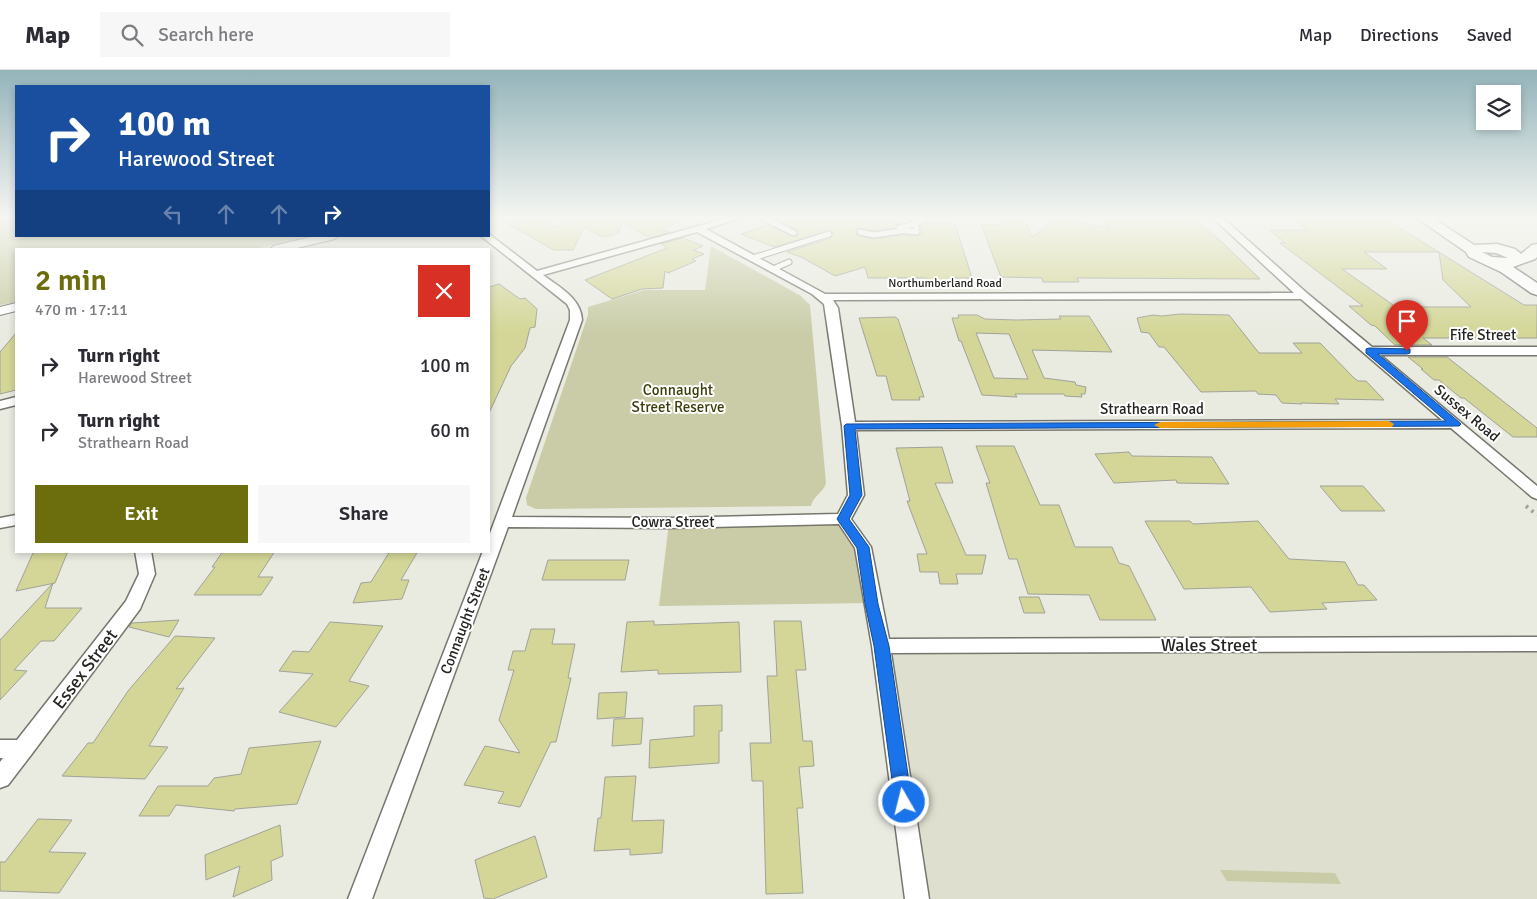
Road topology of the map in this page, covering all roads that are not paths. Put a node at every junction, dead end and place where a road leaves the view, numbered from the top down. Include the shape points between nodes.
1 (513, 257) edge
2 (597, 257) edge
3 (757, 257) edge
4 (1261, 257) edge
5 (1496, 257) edge
6 (1501, 257) edge
7 (1528, 257) edge
8 (753, 258) joint
9 (789, 262) dead end
10 (1515, 262) junction
11 (773, 268) junction
12 (536, 274) junction
13 (1537, 284) edge
14 (1537, 290) edge
15 (1304, 296) junction
16 (825, 298) junction
17 (15, 307) edge
18 (0, 310) edge
19 (1369, 351) junction
20 (1537, 351) edge
21 (15, 400) edge
22 (0, 405) edge
23 (1456, 424) junction
24 (849, 426) junction
25 (1537, 494) edge
26 (843, 519) junction
27 (15, 520) edge
28 (0, 522) edge
29 (502, 522) junction
30 (143, 553) edge
31 (1537, 644) edge
32 (882, 646) junction
33 (0, 749) edge
34 (24, 749) junction
35 (0, 778) edge
36 (360, 899) edge
37 (917, 899) edge

1 - 12 street, Connaught Street
2 - 12 street
3 - 8 lane
4 - 15 street, Sussex Road
5 - 14 main road
6 - 10 main road
7 - 10 main road
8 - 11 street
9 - 11 lane
10 - 13 main road via 1519,272
11 - 16 street
12 - 29 street, Connaught Street via 571,302 576,310 576,320
15 - 16 street, Northumberland Road
15 - 19 street, Sussex Road
16 - 24 street via 832,308
17 - 18 street
19 - 20 street, Fife Street
19 - 23 street, Sussex Road
21 - 22 street
23 - 24 street, Strathearn Road
23 - 25 street, Sussex Road
24 - 26 street via 856,495
26 - 29 street, Cowra Street
26 - 32 street via 863,547
27 - 28 street
29 - 36 street, Connaught Street
30 - 34 street, Essex Street via 147,574 134,604
31 - 32 street, Wales Street
32 - 37 street
33 - 34 street
34 - 35 street, Essex Street

